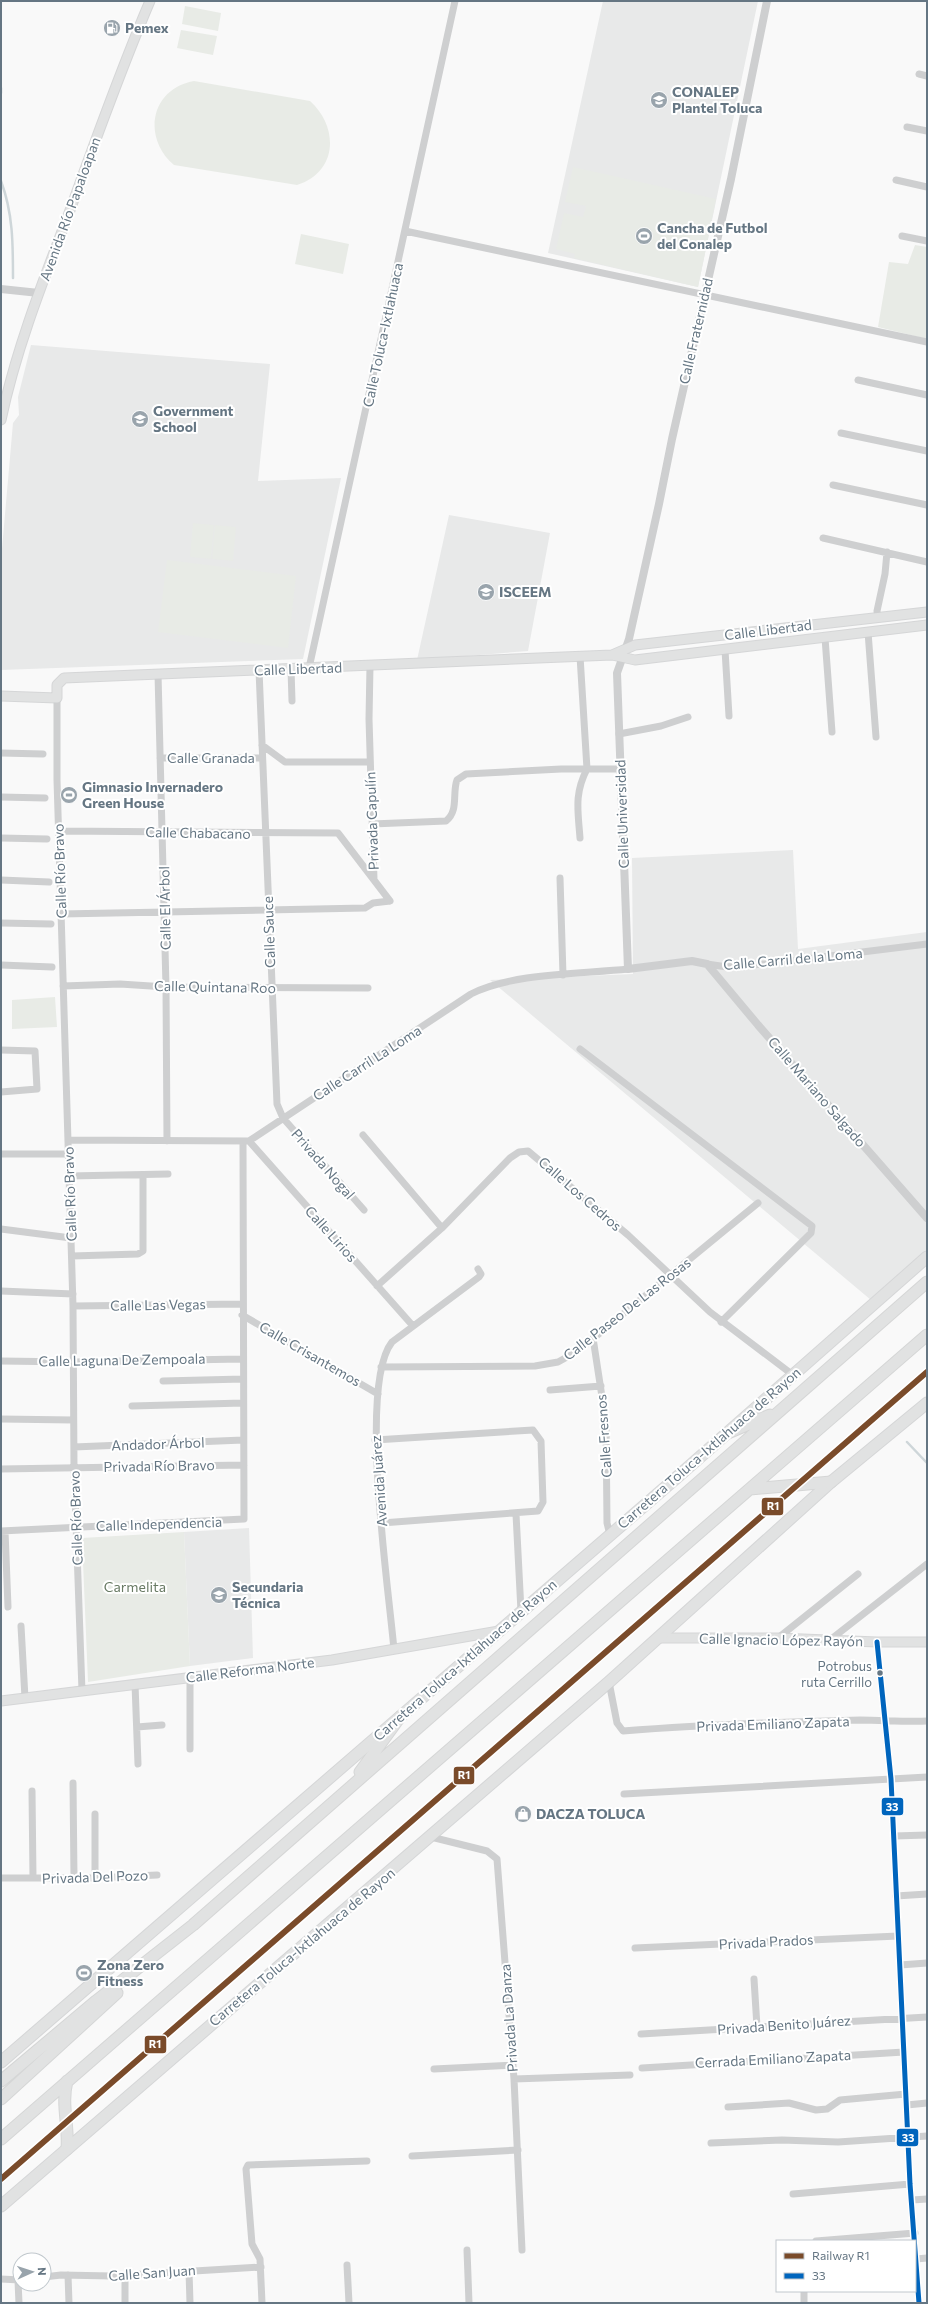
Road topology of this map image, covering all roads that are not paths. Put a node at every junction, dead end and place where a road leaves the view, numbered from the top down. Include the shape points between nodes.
1 (150, 1) edge
2 (455, 1) edge
3 (767, 1) edge
4 (919, 74) dead end
5 (927, 76) edge
6 (907, 127) dead end
7 (927, 131) edge
8 (896, 180) dead end
9 (927, 187) edge
10 (405, 231) junction
11 (902, 236) dead end
12 (927, 241) edge
13 (1, 289) edge
14 (39, 293) junction
15 (705, 295) junction
16 (927, 342) edge
17 (858, 380) dead end
18 (927, 395) edge
19 (1, 420) edge
20 (841, 433) dead end
21 (927, 451) edge
22 (833, 485) dead end
23 (927, 505) edge
24 (823, 538) dead end
25 (887, 552) junction
26 (927, 562) edge
27 (927, 612) edge
28 (878, 618) junction
29 (927, 625) edge
30 (868, 632) junction
31 (825, 638) junction
32 (625, 648) junction
33 (725, 650) junction
34 (612, 655) junction
35 (580, 656) junction
36 (622, 659) junction
37 (370, 666) junction
38 (309, 668) junction
39 (290, 669) junction
40 (259, 670) junction
41 (158, 674) junction
42 (1, 696) edge
43 (57, 698) junction
44 (292, 701) dead end
45 (729, 716) dead end
46 (688, 717) dead end
47 (832, 732) dead end
48 (619, 734) junction
49 (876, 737) dead end
50 (262, 745) junction
51 (1, 753) edge
52 (43, 754) dead end
53 (160, 758) junction
54 (262, 758) junction
55 (370, 762) junction
56 (587, 769) junction
57 (620, 769) junction
58 (1, 797) edge
59 (45, 798) dead end
60 (372, 824) junction
61 (58, 831) junction
62 (163, 833) junction
63 (267, 834) junction
64 (1, 838) edge
65 (580, 838) dead end
66 (47, 839) dead end
67 (560, 878) dead end
68 (374, 879) junction
69 (1, 880) edge
70 (49, 882) dead end
71 (269, 910) junction
72 (165, 912) junction
73 (61, 914) junction
74 (1, 923) edge
75 (50, 924) dead end
76 (927, 944) edge
77 (707, 964) junction
78 (1, 965) edge
79 (52, 966) dead end
80 (628, 969) junction
81 (563, 975) junction
82 (492, 984) joint
83 (63, 986) junction
84 (166, 987) junction
85 (271, 988) junction
86 (368, 988) dead end
87 (580, 1048) dead end
88 (1, 1050) edge
89 (1, 1092) edge
90 (283, 1118) junction
91 (363, 1135) dead end
92 (68, 1140) junction
93 (167, 1141) junction
94 (246, 1141) junction
95 (1, 1154) edge
96 (68, 1154) junction
97 (168, 1174) dead end
98 (143, 1175) junction
99 (69, 1176) junction
100 (758, 1202) dead end
101 (364, 1210) dead end
102 (927, 1218) edge
103 (442, 1228) junction
104 (1, 1229) edge
105 (71, 1238) junction
106 (72, 1256) junction
107 (927, 1257) edge
108 (478, 1269) dead end
109 (671, 1276) junction
110 (927, 1282) edge
111 (377, 1286) junction
112 (1, 1291) edge
113 (73, 1294) junction
114 (243, 1304) junction
115 (73, 1306) junction
116 (242, 1315) junction
117 (721, 1322) junction
118 (413, 1326) junction
119 (927, 1335) edge
120 (593, 1338) junction
121 (242, 1359) junction
122 (1, 1361) edge
123 (73, 1362) junction
124 (381, 1367) junction
125 (793, 1375) junction
126 (243, 1379) junction
127 (163, 1381) dead end
128 (600, 1386) junction
129 (550, 1390) dead end
130 (378, 1394) junction
131 (243, 1403) junction
132 (927, 1403) edge
133 (132, 1406) dead end
134 (780, 1411) junction
135 (1, 1420) edge
136 (73, 1420) junction
137 (728, 1433) junction
138 (243, 1440) junction
139 (375, 1440) junction
140 (74, 1447) junction
141 (244, 1465) junction
142 (74, 1467) junction
143 (1, 1469) edge
144 (831, 1482) junction
145 (750, 1489) junction
146 (516, 1514) junction
147 (382, 1523) junction
148 (76, 1527) junction
149 (3, 1531) edge
150 (610, 1535) junction
151 (927, 1564) edge
152 (858, 1574) dead end
153 (8, 1607) dead end
154 (521, 1611) junction
155 (21, 1626) dead end
156 (499, 1631) junction
157 (659, 1638) junction
158 (778, 1638) junction
159 (830, 1640) junction
160 (877, 1642) junction
161 (927, 1642) edge
162 (394, 1650) junction
163 (190, 1678) junction
164 (609, 1682) junction
165 (135, 1684) junction
166 (82, 1690) junction
167 (25, 1698) junction
168 (1, 1701) edge
169 (400, 1716) junction
170 (886, 1721) junction
171 (927, 1721) edge
172 (162, 1725) dead end
173 (138, 1727) junction
174 (190, 1749) dead end
175 (138, 1764) dead end
176 (927, 1777) edge
177 (891, 1779) junction
178 (73, 1783) dead end
179 (350, 1787) junction
180 (32, 1791) dead end
181 (624, 1794) dead end
182 (95, 1814) dead end
183 (927, 1835) edge
184 (894, 1836) junction
185 (431, 1837) junction
186 (157, 1875) dead end
187 (1, 1878) edge
188 (33, 1878) junction
189 (74, 1878) junction
190 (95, 1878) junction
191 (927, 1894) edge
192 (896, 1896) junction
193 (898, 1936) junction
194 (635, 1948) dead end
195 (927, 1963) edge
196 (144, 1965) junction
197 (900, 1965) junction
198 (754, 1979) dead end
199 (927, 2017) edge
200 (902, 2018) junction
201 (757, 2027) junction
202 (641, 2034) dead end
203 (904, 2052) junction
204 (1, 2062) edge
205 (513, 2065) junction
206 (642, 2068) dead end
207 (434, 2069) dead end
208 (630, 2075) dead end
209 (514, 2079) junction
210 (1, 2081) edge
211 (67, 2081) junction
212 (906, 2094) junction
213 (1, 2099) edge
214 (927, 2103) edge
215 (907, 2105) junction
216 (728, 2107) dead end
217 (927, 2136) edge
218 (909, 2137) junction
219 (1, 2139) edge
220 (711, 2143) dead end
221 (67, 2149) junction
222 (518, 2150) junction
223 (412, 2156) dead end
224 (367, 2161) dead end
225 (910, 2184) junction
226 (793, 2194) dead end
227 (927, 2199) edge
228 (912, 2200) junction
229 (1, 2206) edge
230 (915, 2233) junction
231 (828, 2240) edge
232 (915, 2240) edge
233 (467, 2250) dead end
234 (522, 2250) dead end
235 (927, 2258) edge
236 (916, 2259) joint
237 (347, 2265) dead end
238 (260, 2267) junction
239 (189, 2271) junction
240 (68, 2275) junction
241 (125, 2275) junction
242 (52, 2276) edge
243 (1, 2280) edge
244 (12, 2280) edge
245 (19, 2292) edge
246 (804, 2292) edge
247 (922, 2302) edge
248 (19, 2303) edge
249 (68, 2303) edge
250 (125, 2303) edge
251 (190, 2303) edge
252 (262, 2303) edge
253 (349, 2303) edge
254 (469, 2303) edge
255 (804, 2303) edge

1 - 14 main road, Avenida Río Papaloapan via 125,60
2 - 10 street, Calle Toluca-Ixtlahuaca
3 - 15 street, Calle Fraternidad
4 - 5 street
6 - 7 street
8 - 9 street
10 - 15 street
10 - 38 street, Calle Toluca-Ixtlahuaca
11 - 12 street
13 - 14 street
14 - 19 main road, Avenida Río Papaloapan
15 - 16 street
15 - 32 street, Calle Fraternidad via 660,504
17 - 18 street
20 - 21 street
22 - 23 street
24 - 25 street
25 - 26 street
25 - 28 street
27 - 28 main road, Calle Libertad
28 - 32 main road, Calle Libertad
29 - 30 main road, Calle Libertad
30 - 31 main road, Calle Libertad
30 - 49 street
31 - 33 main road, Calle Libertad
31 - 47 street
32 - 34 main road, Calle Libertad
32 - 36 street, Calle Fraternidad
33 - 36 main road, Calle Libertad via 635,660
33 - 45 street
34 - 35 main road, Calle Libertad
34 - 36 main road, Calle Libertad
35 - 37 main road, Calle Libertad
35 - 56 street
36 - 48 street, Calle Universidad via 617,673
37 - 38 main road, Calle Libertad
37 - 55 street, Privada Capulín
38 - 39 main road, Calle Libertad
39 - 40 main road, Calle Libertad
39 - 44 street
40 - 41 main road, Calle Libertad
40 - 50 street, Calle Sauce
41 - 43 main road, Calle Libertad via 64,678 57,685
41 - 53 street, Calle El Árbol
42 - 43 main road
43 - 61 street, Calle Río Bravo
46 - 48 street via 661,726
48 - 57 street, Calle Universidad
50 - 54 street, Calle Sauce
50 - 55 street via 285,762
51 - 52 street
53 - 54 street, Calle Granada
53 - 62 street, Calle El Árbol
54 - 63 street, Calle Sauce
55 - 60 street, Privada Capulín
56 - 57 street
56 - 60 street via 463,775 457,780 454,808 446,821
56 - 65 street via 579,784 577,799
57 - 80 street, Calle Universidad
58 - 59 street
60 - 68 street, Privada Capulín
61 - 62 street, Calle Chabacano
61 - 73 street, Calle Río Bravo
62 - 63 street, Calle Chabacano
62 - 72 street, Calle El Árbol
63 - 68 street, Calle Chabacano via 338,833
63 - 71 street, Calle Sauce
64 - 66 street
67 - 81 street
68 - 71 street via 390,901 373,903 365,908
69 - 70 street
71 - 72 street
71 - 85 street, Calle Sauce
72 - 73 street
72 - 84 street, Calle El Árbol
73 - 83 street, Calle Río Bravo
74 - 75 street
76 - 77 street, Calle Carril de la Loma via 740,966
77 - 80 street, Calle Carril de la Loma via 692,961
77 - 102 street, Calle Mariano Salgado
78 - 79 street
80 - 81 street, Calle Carril de la Loma
81 - 82 street, Calle Carril de la Loma
82 - 90 street, Calle Carril La Loma via 471,994
83 - 84 street, Calle Quintana Roo via 120,984
83 - 92 street, Calle Río Bravo
84 - 85 street, Calle Quintana Roo
84 - 93 street, Calle El Árbol
85 - 86 street, Calle Quintana Roo
85 - 90 street, Calle Sauce via 277,1104
87 - 117 street via 812,1226 811,1233
88 - 89 street via 35,1051 37,1089
90 - 94 street, Calle Carril La Loma
90 - 101 street, Privada Nogal
91 - 103 street
92 - 93 street
92 - 96 street, Calle Río Bravo
93 - 94 street
94 - 111 street, Calle Lirios
94 - 114 street
95 - 96 street
96 - 99 street, Calle Río Bravo
97 - 98 street
98 - 99 street
98 - 106 street via 144,1247 141,1253
99 - 105 street, Calle Río Bravo
100 - 109 street, Calle Paseo De Las Rosas
103 - 109 street, Calle Los Cedros via 510,1158 519,1152 528,1151 611,1220
103 - 111 street, Calle Los Cedros
104 - 105 street
105 - 106 street, Calle Río Bravo
106 - 113 street, Calle Río Bravo
107 - 125 main road, Carretera Toluca-Ixtlahuaca de Rayon
108 - 118 street, Avenida Juárez via 481,1274 479,1277
109 - 117 street, Calle Los Cedros
109 - 120 street, Calle Paseo De Las Rosas
110 - 134 main road, Carretera Toluca-Ixtlahuaca de Rayon
111 - 118 street, Calle Lirios
112 - 113 street
113 - 115 street, Calle Río Bravo
114 - 115 street, Calle Las Vegas
114 - 116 street
115 - 123 street, Calle Río Bravo
116 - 121 street
116 - 130 street, Calle Crisantemos
117 - 125 street, Calle Los Cedros
118 - 124 street, Avenida Juárez via 388,1347
119 - 145 main road
120 - 124 street, Calle Paseo De Las Rosas via 567,1358 549,1364
120 - 128 street, Calle Fresnos
121 - 123 street, Calle Laguna De Zempoala
121 - 126 street
122 - 123 street, Calle Laguna De Zempoala
123 - 136 street, Calle Río Bravo
124 - 130 street, Avenida Juárez
125 - 137 main road, Carretera Toluca-Ixtlahuaca de Rayon
126 - 127 street
126 - 131 street
128 - 129 street
128 - 150 street, Calle Fresnos via 607,1435 607,1523
130 - 139 street, Avenida Juárez
131 - 133 street
131 - 138 street
132 - 144 main road, Carretera Toluca-Ixtlahuaca de Rayon
134 - 137 main road
134 - 179 main road, Carretera Toluca-Ixtlahuaca de Rayon
135 - 136 street
136 - 140 street, Calle Río Bravo
137 - 150 main road, Carretera Toluca-Ixtlahuaca de Rayon
138 - 140 street, Andador Árbol
138 - 141 street
139 - 146 street via 526,1430 536,1432 541,1442 543,1502 540,1509
139 - 147 street, Avenida Juárez
140 - 142 street, Calle Río Bravo
141 - 142 street, Privada Río Bravo
141 - 148 street, Calle Independencia via 244,1520
142 - 143 street, Privada Río Bravo
142 - 148 street, Calle Río Bravo
144 - 145 main road
144 - 157 main road, Carretera Toluca-Ixtlahuaca de Rayon
145 - 211 main road
146 - 147 street
146 - 154 street
147 - 162 street, Avenida Juárez
148 - 149 street, Calle Independencia
148 - 166 street, Calle Río Bravo
149 - 153 street
150 - 154 main road, Carretera Toluca-Ixtlahuaca de Rayon
151 - 159 street
152 - 158 street
154 - 156 main road, Carretera Toluca-Ixtlahuaca de Rayon
155 - 167 street
156 - 162 main road, Calle Reforma Norte
156 - 169 main road, Carretera Toluca-Ixtlahuaca de Rayon
157 - 158 main road, Calle Ignacio López Rayón
157 - 164 main road, Carretera Toluca-Ixtlahuaca de Rayon
158 - 159 main road, Calle Ignacio López Rayón
159 - 160 main road, Calle Ignacio López Rayón
160 - 161 main road, Calle Ignacio López Rayón
160 - 170 street
162 - 163 main road, Calle Reforma Norte
163 - 165 main road, Calle Reforma Norte
163 - 174 street
164 - 170 street, Privada Emiliano Zapata via 620,1728 624,1731 712,1725
164 - 185 main road, Carretera Toluca-Ixtlahuaca de Rayon
165 - 166 main road, Calle Reforma Norte
165 - 173 street
166 - 167 main road, Calle Reforma Norte
167 - 168 main road, Calle Reforma Norte
169 - 179 main road
169 - 204 main road, Carretera Toluca-Ixtlahuaca de Rayon
170 - 171 street, Privada Emiliano Zapata
170 - 177 street
172 - 173 street
173 - 175 street
176 - 177 street
177 - 181 street
177 - 184 street
178 - 189 street
179 - 196 main road, Carretera Toluca-Ixtlahuaca de Rayon
180 - 188 street, Privada Del Pozo
182 - 190 street
183 - 184 street
184 - 192 street
185 - 205 street, Privada La Danza via 491,1852 497,1859
185 - 221 main road, Carretera Toluca-Ixtlahuaca de Rayon
186 - 190 street, Privada Del Pozo
187 - 188 street, Privada Del Pozo
188 - 189 street, Privada Del Pozo
189 - 190 street, Privada Del Pozo
191 - 192 street
192 - 193 street
193 - 194 street, Privada Prados
193 - 197 street
195 - 197 street
196 - 210 main road, Carretera Toluca-Ixtlahuaca de Rayon via 96,2001
196 - 213 main road
197 - 200 street
198 - 201 street
199 - 200 street, Privada Benito Juárez
200 - 201 street, Privada Benito Juárez
200 - 203 street
201 - 202 street, Privada Benito Juárez
203 - 206 street, Cerrada Emiliano Zapata
203 - 212 street
205 - 207 street
205 - 209 street, Privada La Danza
208 - 209 street via 549,2080
209 - 222 street, Privada La Danza
211 - 219 main road
211 - 221 main road via 63,2100 68,2131
212 - 215 street
212 - 216 street via 840,2100 826,2109 816,2110 790,2103
214 - 215 street
215 - 218 street
217 - 218 street
218 - 220 street via 828,2142 782,2140
218 - 225 street
221 - 229 main road, Carretera Toluca-Ixtlahuaca de Rayon
222 - 223 street
222 - 234 street, Privada La Danza
224 - 238 street via 248,2165 246,2169 252,2244 260,2259
225 - 226 street
225 - 228 street
227 - 228 street
228 - 230 street
230 - 231 street
230 - 232 street
233 - 254 street
235 - 236 street
236 - 247 street
237 - 253 street
238 - 239 street, Calle San Juan
238 - 252 street
239 - 241 street, Calle San Juan
239 - 251 street
240 - 241 street, Calle San Juan
240 - 242 street, Calle San Juan
240 - 249 street
241 - 250 street
243 - 244 street
245 - 248 street
246 - 255 street

